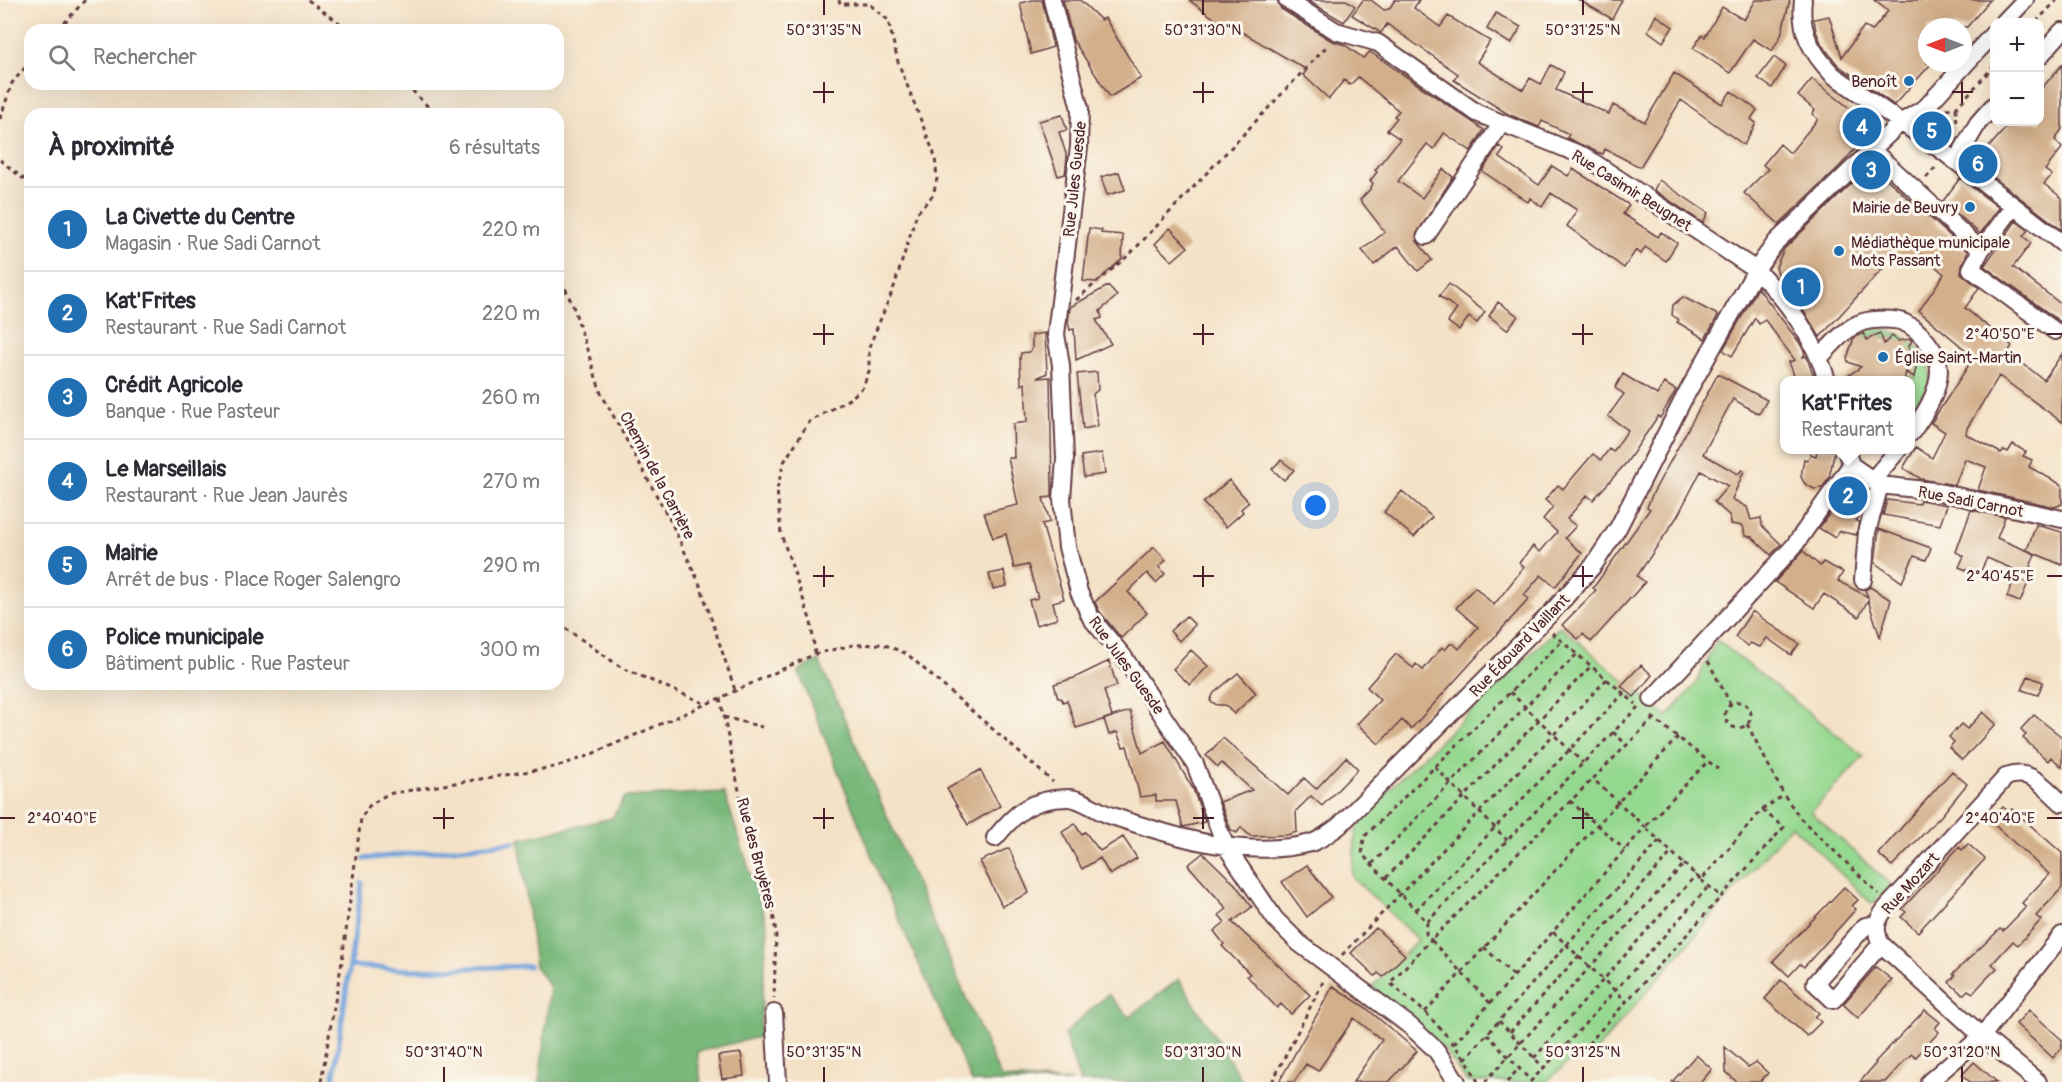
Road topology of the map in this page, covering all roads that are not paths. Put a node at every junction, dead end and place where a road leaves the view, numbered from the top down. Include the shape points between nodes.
1 (1052, 0) edge
2 (1287, 0) edge
3 (1803, 0) edge
4 (2025, 0) edge
5 (2008, 18) edge
6 (2062, 31) edge
7 (1990, 39) edge
8 (2044, 51) edge
9 (1990, 110) edge
10 (1502, 123) junction
11 (1900, 123) junction
12 (1873, 151) junction
13 (1956, 161) junction
14 (2013, 207) junction
15 (1426, 236) dead end
16 (2062, 243) edge
17 (1981, 250) junction
18 (1756, 270) junction
19 (2055, 331) dead end
20 (1820, 357) junction
21 (1826, 376) edge
22 (1915, 427) edge
23 (1896, 454) edge
24 (1849, 457) edge
25 (1876, 483) junction
26 (2062, 519) edge
27 (1863, 580) dead end
28 (1645, 705) road end
29 (2062, 803) edge
30 (995, 838) dead end
31 (1224, 845) junction
32 (1876, 924) junction
33 (2062, 935) edge
34 (1881, 944) junction
35 (774, 1013) road end
36 (1982, 1036) junction
37 (778, 1082) edge
38 (1457, 1082) edge
39 (1929, 1082) edge
40 (2038, 1082) edge

1 - 31 street, Rue Jules Guesde via 1080,109 1071,224 1056,334 1061,365 1065,459 1062,499 1067,547 1079,592 1091,618 1123,656 1195,764
2 - 10 street, Rue Casimir Beugnet via 1336,31 1378,43 1477,113
3 - 11 street via 1804,36 1819,61
4 - 5 street
6 - 8 street
7 - 11 street, Rue Édouard Vaillant via 1929,108
9 - 13 street
10 - 15 street
10 - 18 street, Rue Casimir Beugnet via 1584,156
11 - 12 street, Rue Édouard Vaillant
11 - 13 street
12 - 17 street
12 - 18 street, Rue Édouard Vaillant via 1776,242
13 - 14 street
14 - 16 street
14 - 17 street
17 - 19 street via 1971,269
18 - 20 street via 1771,283
18 - 31 street, Rue Édouard Vaillant via 1683,400 1618,528 1593,566 1542,623 1339,826 1313,843 1269,848
20 - 21 street
20 - 22 street via 1847,330 1862,322 1904,322 1930,344 1939,368 1936,389
23 - 25 street
24 - 25 street
24 - 28 street via 1794,546
25 - 26 street, Rue Sadi Carnot via 1934,491
25 - 27 street
29 - 32 street, Rue Mozart via 2034,777 2006,777
30 - 31 street, Rue Édouard Vaillant via 1015,813 1042,800 1071,797 1100,813 1155,831
31 - 38 street, Rue Jules Guesde via 1275,919 1299,942 1410,1026 1436,1050
32 - 34 street, Rue Mozart
32 - 34 street via 1865,926 1815,983 1833,1000
33 - 36 street
34 - 36 street
35 - 37 street
36 - 39 street
36 - 40 street

